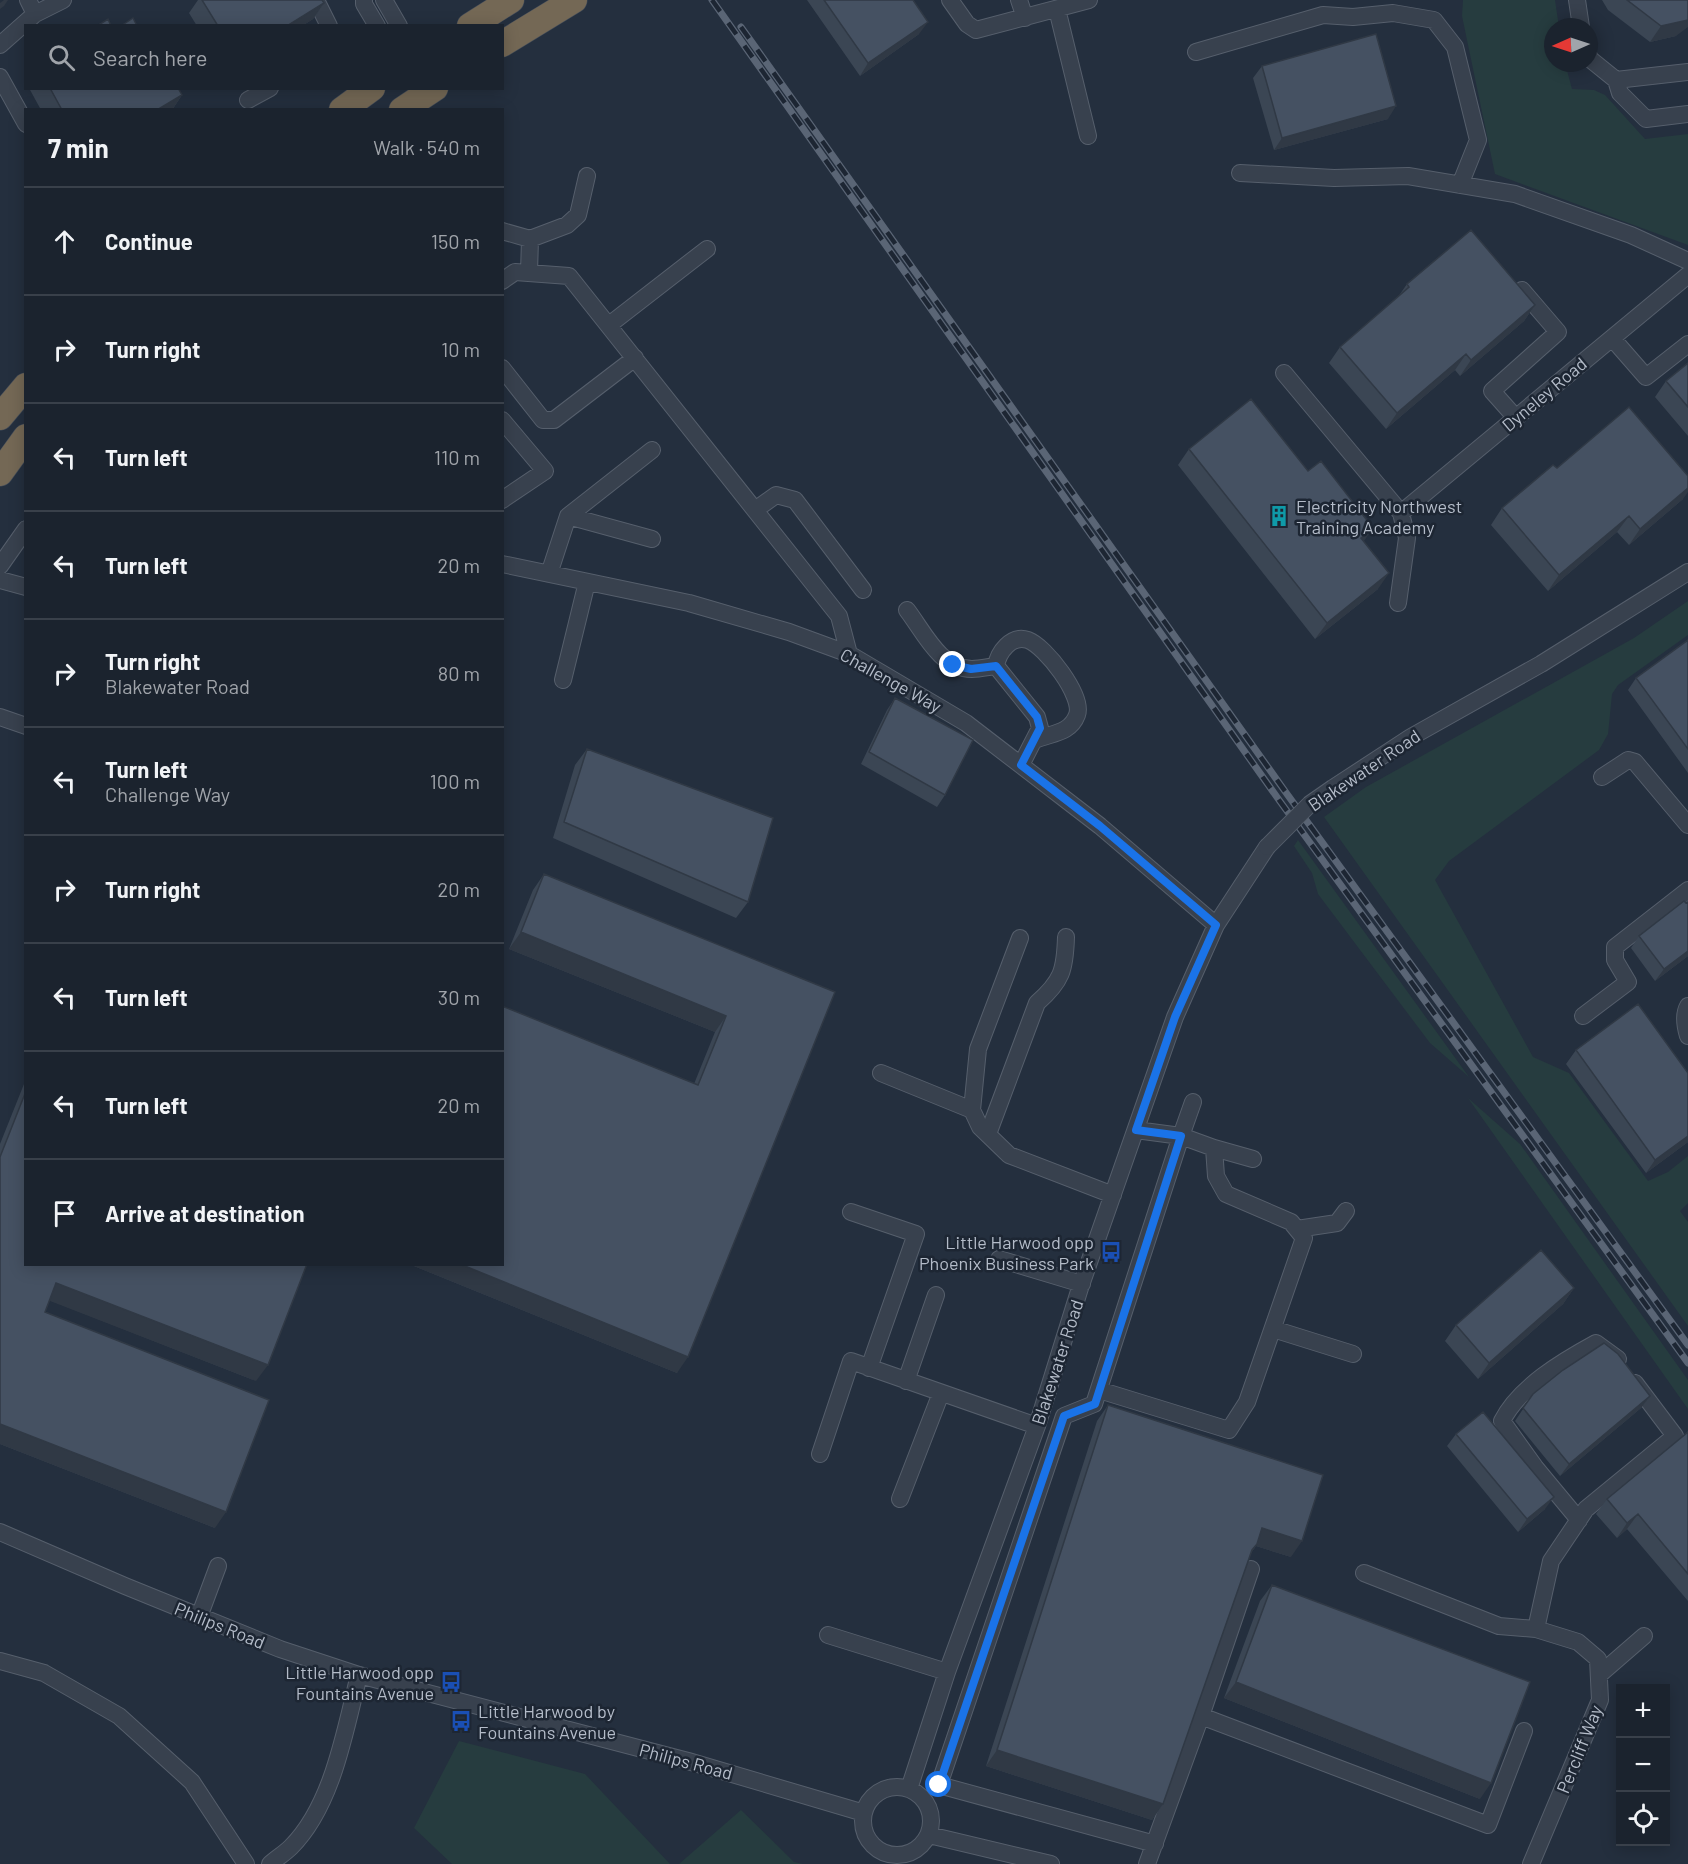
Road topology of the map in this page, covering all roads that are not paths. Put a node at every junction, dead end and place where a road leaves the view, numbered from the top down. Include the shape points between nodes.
1 (63, 0) edge
2 (316, 0) edge
3 (364, 0) edge
4 (384, 0) edge
5 (511, 0) edge
6 (574, 0) edge
7 (950, 0) edge
8 (1019, 0) edge
9 (1086, 0) edge
10 (1577, 0) edge
11 (31, 7) edge
12 (1057, 9) junction
13 (1025, 18) junction
14 (1580, 18) edge
15 (328, 24) edge
16 (375, 24) edge
17 (398, 24) edge
18 (473, 24) edge
19 (504, 43) edge
20 (0, 45) edge
21 (1196, 52) dead end
22 (1598, 65) edge
23 (1688, 72) edge
24 (0, 77) edge
25 (1616, 80) junction
26 (266, 90) edge
27 (369, 90) edge
28 (430, 90) edge
29 (248, 100) dead end
30 (345, 108) edge
31 (405, 108) edge
32 (1688, 114) edge
33 (24, 120) edge
34 (1088, 136) dead end
35 (1240, 173) dead end
36 (587, 176) dead end
37 (1460, 185) junction
38 (504, 232) edge
39 (530, 239) junction
40 (707, 249) dead end
41 (1688, 261) edge
42 (529, 273) junction
43 (1688, 275) edge
44 (1512, 279) edge
45 (504, 280) edge
46 (609, 326) junction
47 (1612, 338) junction
48 (1688, 344) edge
49 (635, 358) junction
50 (504, 371) edge
51 (1284, 373) dead end
52 (24, 388) edge
53 (0, 417) edge
54 (1516, 418) junction
55 (504, 422) edge
56 (24, 440) edge
57 (652, 450) dead end
58 (0, 473) edge
59 (504, 499) edge
60 (755, 510) junction
61 (1401, 513) junction
62 (568, 516) junction
63 (24, 532) edge
64 (652, 539) dead end
65 (504, 564) edge
66 (0, 566) edge
67 (1688, 572) edge
68 (549, 574) junction
69 (0, 580) edge
70 (588, 582) junction
71 (24, 586) edge
72 (863, 590) dead end
73 (1398, 603) dead end
74 (907, 609) dead end
75 (849, 654) junction
76 (996, 666) junction
77 (563, 680) dead end
78 (0, 717) edge
79 (24, 725) edge
80 (1035, 740) junction
81 (1021, 765) junction
82 (1602, 777) dead end
83 (1688, 825) edge
84 (1688, 890) edge
85 (1216, 925) junction
86 (1066, 937) dead end
87 (1020, 938) dead end
88 (1688, 1006) edge
89 (1582, 1016) dead end
90 (1688, 1036) edge
91 (881, 1073) dead end
92 (1193, 1102) dead end
93 (972, 1110) junction
94 (1136, 1130) junction
95 (988, 1134) junction
96 (1181, 1136) junction
97 (1214, 1148) junction
98 (1253, 1159) dead end
99 (1113, 1195) junction
100 (1346, 1211) dead end
101 (851, 1212) dead end
102 (1298, 1229) junction
103 (999, 1259) dead end
104 (1082, 1284) junction
105 (936, 1295) dead end
106 (1273, 1329) junction
107 (1353, 1354) dead end
108 (869, 1368) junction
109 (898, 1379) junction
110 (1099, 1390) junction
111 (941, 1394) junction
112 (1036, 1426) junction
113 (820, 1454) dead end
114 (900, 1499) dead end
115 (1579, 1520) junction
116 (0, 1532) edge
117 (218, 1566) dead end
118 (1251, 1569) edge
119 (1364, 1574) dead end
120 (199, 1617) junction
121 (1536, 1629) junction
122 (828, 1635) dead end
123 (1644, 1636) dead end
124 (0, 1661) edge
125 (947, 1672) junction
126 (359, 1675) junction
127 (1599, 1675) junction
128 (1202, 1716) junction
129 (1524, 1731) dead end
130 (909, 1789) junction
131 (864, 1813) junction
132 (928, 1836) junction
133 (1155, 1844) junction
134 (246, 1864) edge
135 (270, 1864) edge
136 (1051, 1864) edge
137 (1147, 1864) edge
138 (1531, 1864) edge

1 - 11 street
2 - 15 street
3 - 16 street
4 - 17 street
5 - 18 highway
6 - 19 highway
7 - 13 street via 976,30
8 - 13 street
9 - 12 street
10 - 14 street
11 - 20 street
12 - 13 street
12 - 34 street
21 - 37 street via 1323,15 1393,13 1434,20 1455,47 1478,140
22 - 25 street
23 - 25 street
24 - 33 street
25 - 32 street via 1620,93 1646,119
26 - 29 street
27 - 30 highway
28 - 31 highway
35 - 37 street via 1334,178 1408,176
36 - 39 street via 578,215 567,225
37 - 41 street via 1515,194 1631,235
38 - 39 street
39 - 42 street
40 - 46 street
42 - 45 street via 515,272
42 - 46 street via 569,276
43 - 47 street, Dyneley Road
44 - 54 street via 1558,332 1492,391
46 - 49 street
47 - 48 street via 1646,377
47 - 54 street, Dyneley Road
49 - 50 street via 554,420 543,420
49 - 60 street
51 - 61 street
52 - 53 highway
54 - 61 street, Dyneley Road
55 - 59 street via 545,471
56 - 58 highway
57 - 62 street
60 - 72 street via 777,495 795,500
60 - 75 street via 839,615
61 - 73 street via 1407,538
62 - 64 street
62 - 68 street
63 - 66 street
65 - 68 street, Challenge Way
67 - 85 street, Blakewater Road, bridge via 1541,664 1411,737 1310,804 1268,847
68 - 70 street, Challenge Way
69 - 71 street
70 - 75 street, Challenge Way via 689,603
70 - 77 street
74 - 76 street via 940,656 953,665 971,669
75 - 81 street, Challenge Way via 966,723
76 - 80 street via 1037,717 1040,728
76 - 80 street via 1004,647 1017,640 1028,640 1049,657 1067,680 1077,699 1078,714 1061,733
78 - 79 street
80 - 81 street
81 - 85 street, Challenge Way
82 - 83 street via 1628,760 1635,762
84 - 89 street via 1615,947 1615,960 1628,982
85 - 94 street, Blakewater Road via 1175,1017
86 - 95 street via 1062,976 1037,1004
87 - 93 street via 978,1049
88 - 90 street
91 - 93 street
92 - 96 street
93 - 95 street
94 - 96 street
94 - 99 street, Blakewater Road
95 - 99 street via 1009,1155
96 - 97 street
96 - 110 street
97 - 98 street
97 - 102 street via 1216,1176 1226,1194 1292,1222
99 - 104 street, Blakewater Road
100 - 102 street via 1337,1223
101 - 108 street via 916,1234
102 - 106 street via 1304,1238
103 - 104 street
104 - 112 street, Blakewater Road
105 - 109 street
106 - 107 street
106 - 110 street via 1247,1402 1229,1430
108 - 109 street
108 - 113 street via 851,1361
109 - 111 street
110 - 133 street via 1095,1404 1064,1416 939,1785
111 - 112 street
111 - 114 street
112 - 125 street, Blakewater Road
115 - 115 street via 1586,1509 1675,1436 1617,1359 1596,1343 1537,1381 1507,1410 1502,1421
115 - 121 street via 1551,1561
116 - 120 street, Philips Road
117 - 120 street
118 - 128 street
119 - 121 street, Percliff Way via 1499,1626
120 - 126 street, Philips Road
121 - 127 street, Percliff Way via 1578,1642 1598,1659
122 - 125 street
123 - 127 street
124 - 134 street via 44,1673 119,1716 192,1782
125 - 130 street, Blakewater Road
126 - 131 street, Philips Road via 688,1761
126 - 135 street via 336,1763 317,1809 291,1847
127 - 138 street, Percliff Way via 1600,1700
128 - 129 street via 1488,1825
128 - 133 street
130 - 131 street via 892,1787 880,1791
130 - 132 street via 928,1806 932,1818
131 - 132 street via 868,1839 883,1852 906,1854 922,1845
132 - 136 street
133 - 137 street

